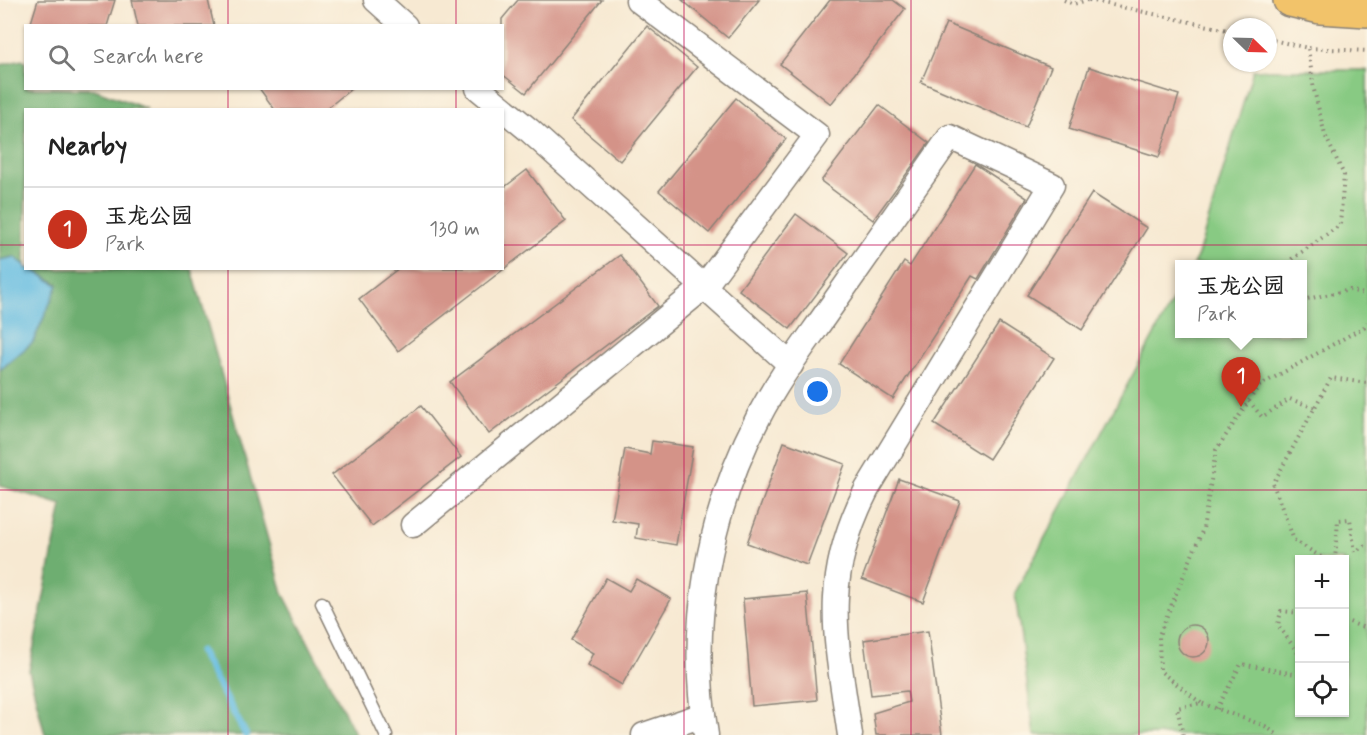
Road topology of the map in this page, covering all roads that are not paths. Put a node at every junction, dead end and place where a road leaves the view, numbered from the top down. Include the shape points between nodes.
1 (376, 0) edge
2 (638, 0) edge
3 (1290, 0) edge
4 (1367, 10) edge
5 (403, 24) edge
6 (480, 90) edge
7 (502, 108) edge
8 (504, 109) edge
9 (704, 287) junction
10 (791, 364) junction
11 (413, 525) dead end
12 (322, 603) dead end
13 (705, 725) edge
14 (386, 735) edge
15 (644, 735) edge
16 (850, 735) edge

1 - 5 street
2 - 9 street via 817,135
3 - 4 main road via 1320,7
6 - 7 street
8 - 9 street
9 - 10 street
9 - 11 street
10 - 13 street via 754,426 733,473 714,532 703,592 699,654
10 - 16 street via 950,137 1052,185 867,489 846,536 833,614
12 - 14 lane
13 - 15 street

